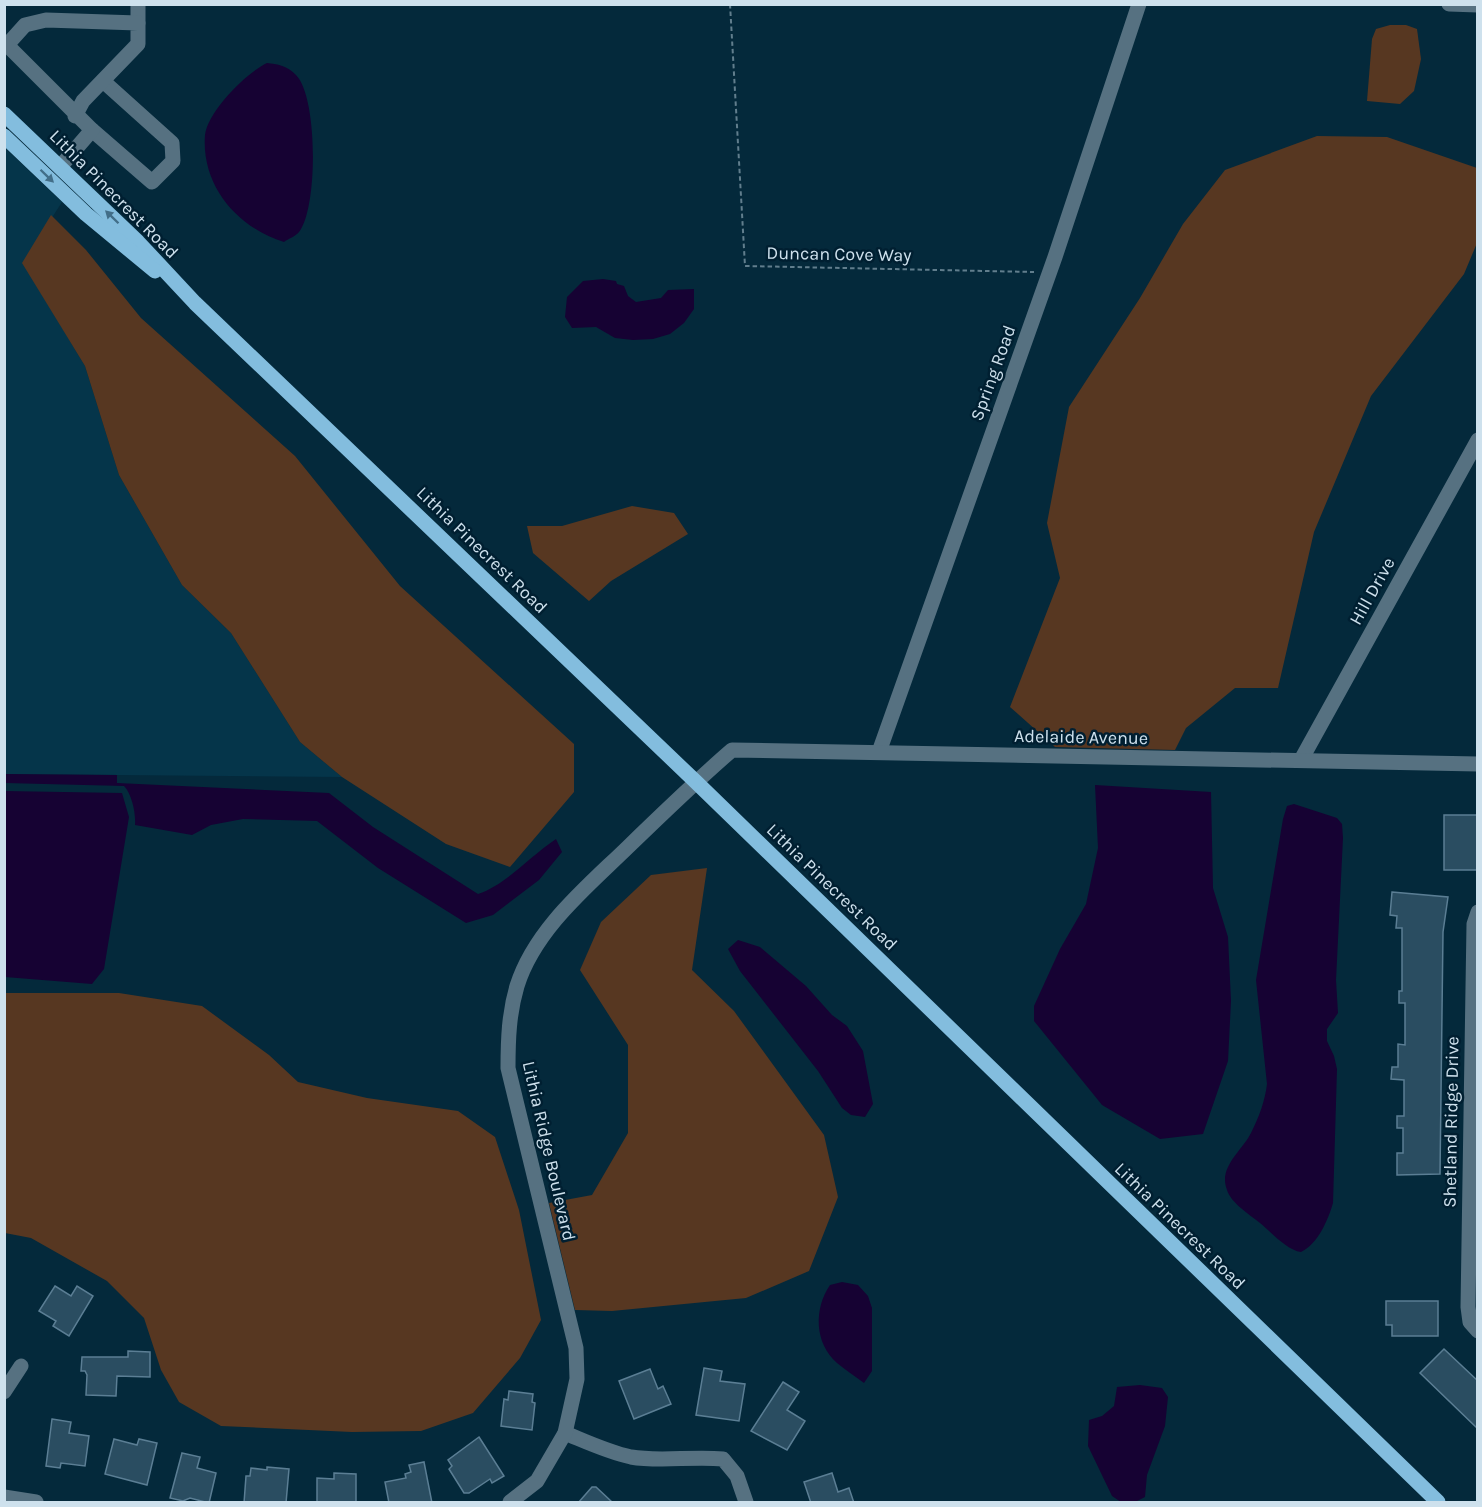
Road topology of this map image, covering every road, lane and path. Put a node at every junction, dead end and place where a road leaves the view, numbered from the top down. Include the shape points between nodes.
1 (138, 4) edge
2 (730, 4) edge
3 (1139, 4) edge
4 (1449, 4) edge
5 (1478, 5) edge
6 (138, 23) junction
7 (103, 81) junction
8 (4, 114) edge
9 (75, 116) junction
10 (92, 130) junction
11 (4, 136) edge
12 (60, 167) junction
13 (1049, 272) junction
14 (195, 303) junction
15 (1478, 440) edge
16 (879, 753) junction
17 (1301, 760) junction
18 (1478, 764) edge
19 (695, 781) junction
20 (1478, 912) edge
21 (1478, 1332) edge
22 (21, 1366) dead end
23 (4, 1392) edge
24 (565, 1433) junction
25 (4, 1497) edge
26 (36, 1503) edge
27 (510, 1503) edge
28 (746, 1503) edge
29 (1438, 1503) edge

1 - 6 street
2 - 13 path, Duncan Cove Way via 746,266
3 - 13 street, Spring Road
4 - 5 street
6 - 7 street via 138,44
6 - 9 street via 46,20 25,25 8,45
7 - 9 street via 83,101
7 - 10 street via 172,143 173,161 152,182
8 - 12 main road, Lithia Pinecrest Road
9 - 10 street
10 - 12 street
11 -> 14 main road, Lithia Pinecrest Road via 86,214
14 -> 12 main road, Lithia Pinecrest Road
13 - 16 street, Spring Road
14 - 19 main road, Lithia Pinecrest Road
15 - 17 street, Hill Drive
16 - 17 street, Adelaide Avenue
16 - 19 street, Adelaide Avenue via 732,750
17 - 18 street, Adelaide Avenue
19 - 24 street, Lithia Ridge Boulevard via 569,904 535,948 518,984 508,1021 508,1068 576,1348 577,1379
19 - 29 main road, Lithia Pinecrest Road
20 - 21 street, Shetland Ridge Drive via 1474,924 1467,1307 1470,1322
22 - 23 street
24 - 27 street, Lithia Ridge Boulevard via 537,1481
24 - 28 street via 633,1457 723,1459 737,1476
25 - 26 street

